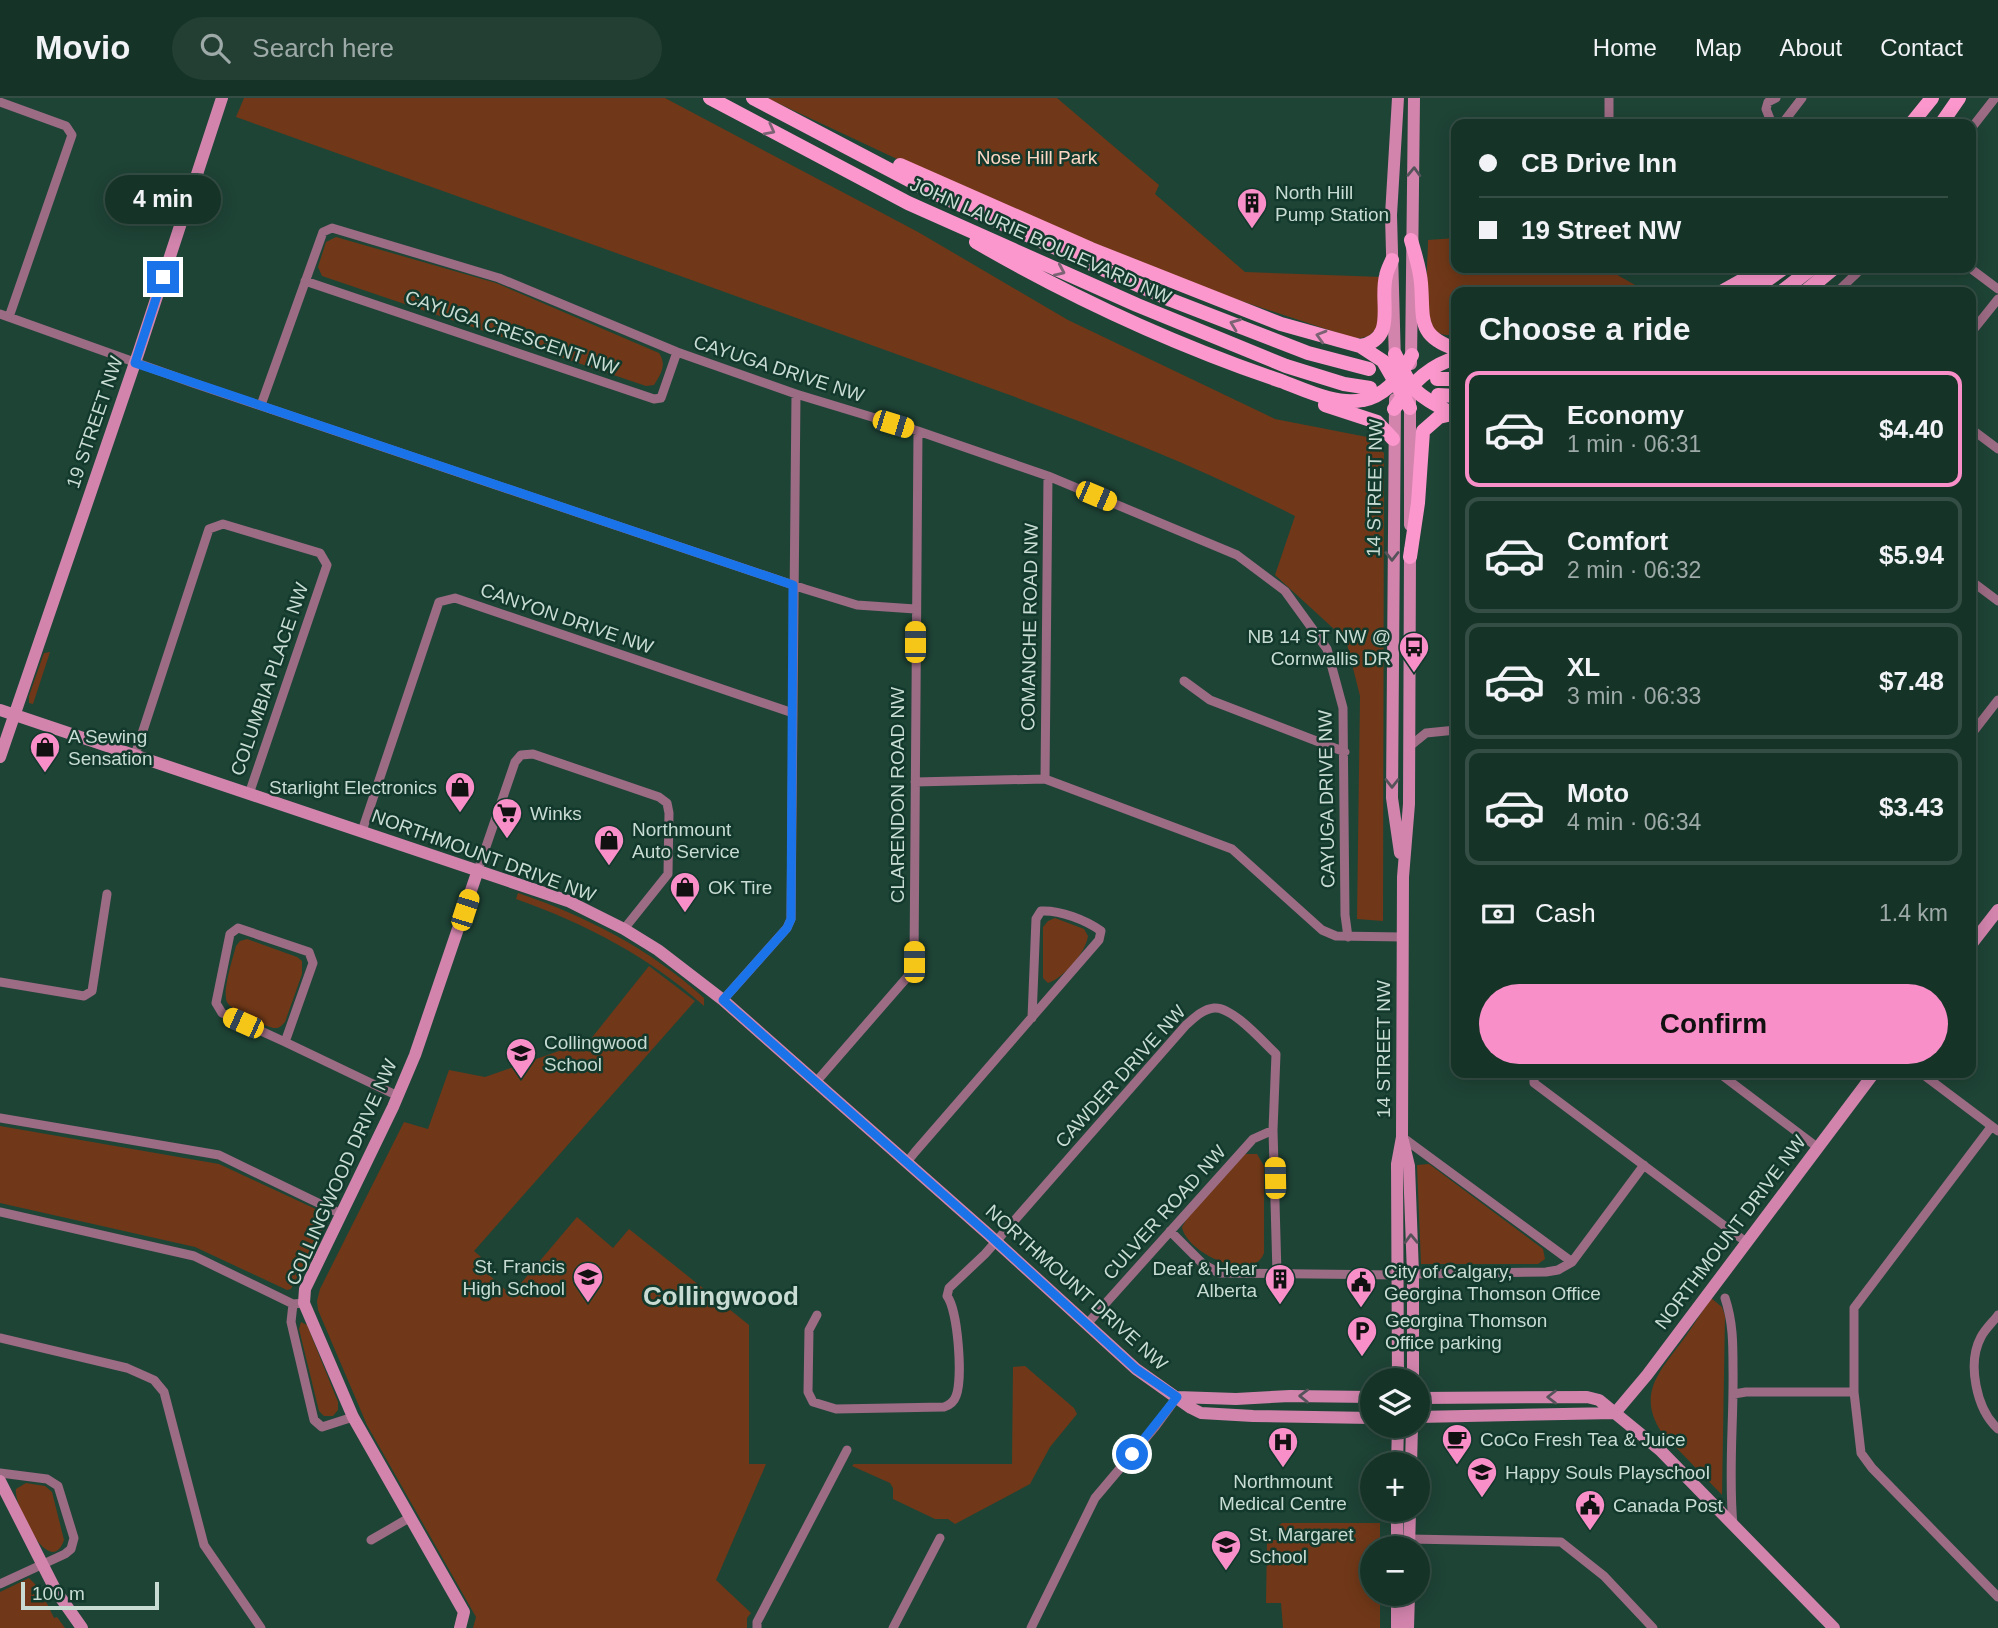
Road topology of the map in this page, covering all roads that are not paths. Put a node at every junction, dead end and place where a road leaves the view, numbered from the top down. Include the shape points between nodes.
1 (222, 98) edge
2 (710, 98) edge
3 (753, 98) edge
4 (1398, 98) edge
5 (1414, 98) edge
6 (1609, 98) edge
7 (1776, 98) edge
8 (1802, 98) edge
9 (1932, 98) edge
10 (1959, 98) edge
11 (1995, 98) edge
12 (0, 102) edge
13 (1609, 119) edge
14 (1770, 119) edge
15 (1786, 119) edge
16 (1916, 119) edge
17 (1944, 119) edge
18 (1976, 122) edge
19 (855, 151) junction
20 (908, 203) junction
21 (1411, 240) junction
22 (1392, 260) junction
23 (1976, 272) edge
24 (1754, 273) edge
25 (1777, 273) edge
26 (1806, 273) edge
27 (1828, 273) edge
28 (1857, 273) edge
29 (305, 281) junction
30 (1730, 287) edge
31 (1757, 287) edge
32 (1787, 287) edge
33 (1811, 287) edge
34 (1842, 287) edge
35 (1998, 289) edge
36 (1998, 299) edge
37 (4, 315) edge
38 (1976, 326) edge
39 (1360, 346) junction
40 (1451, 347) edge
41 (677, 352) junction
42 (1395, 354) joint
43 (1412, 355) junction
44 (1218, 360) junction
45 (1451, 360) edge
46 (135, 363) junction
47 (1369, 369) dead end
48 (1399, 375) junction
49 (1437, 379) dead end
50 (1451, 379) edge
51 (1370, 388) dead end
52 (796, 394) junction
53 (1438, 395) dead end
54 (1451, 396) edge
55 (1408, 397) junction
56 (261, 405) junction
57 (1394, 409) junction
58 (1451, 412) edge
59 (1451, 413) edge
60 (918, 431) junction
61 (1976, 432) edge
62 (1393, 439) junction
63 (1998, 449) edge
64 (1048, 476) junction
65 (1410, 557) junction
66 (1976, 584) edge
67 (793, 585) junction
68 (1998, 601) edge
69 (915, 609) junction
70 (1184, 681) dead end
71 (1998, 700) edge
72 (0, 710) edge
73 (793, 713) junction
74 (14, 714) junction
75 (1976, 726) edge
76 (1451, 730) edge
77 (1410, 746) junction
78 (1345, 752) junction
79 (135, 755) junction
80 (0, 757) edge
81 (1045, 779) junction
82 (915, 782) junction
83 (249, 794) junction
84 (362, 831) junction
85 (478, 870) junction
86 (1403, 877) junction
87 (107, 894) dead end
88 (1998, 909) edge
89 (624, 929) junction
90 (1348, 937) junction
91 (1403, 937) junction
92 (1976, 938) edge
93 (0, 982) edge
94 (723, 1000) junction
95 (1032, 1018) junction
96 (285, 1042) junction
97 (1534, 1078) edge
98 (1726, 1078) edge
99 (1870, 1078) edge
100 (1928, 1078) edge
101 (816, 1082) junction
102 (398, 1096) junction
103 (0, 1118) edge
104 (1995, 1129) edge
105 (1273, 1130) junction
106 (1402, 1137) junction
107 (1817, 1147) junction
108 (907, 1162) junction
109 (1644, 1165) junction
110 (0, 1212) edge
111 (341, 1214) junction
112 (1170, 1231) junction
113 (996, 1241) junction
114 (1745, 1242) junction
115 (1572, 1262) junction
116 (1277, 1274) junction
117 (1413, 1274) junction
118 (1397, 1275) junction
119 (1725, 1298) dead end
120 (298, 1303) junction
121 (817, 1315) dead end
122 (1998, 1315) edge
123 (1087, 1324) junction
124 (0, 1338) edge
125 (1398, 1368) edge
126 (1413, 1368) edge
127 (1854, 1392) junction
128 (1734, 1394) junction
129 (1177, 1397) junction
130 (1360, 1397) edge
131 (1430, 1398) edge
132 (1615, 1413) junction
133 (353, 1417) junction
134 (1430, 1417) edge
135 (1360, 1418) edge
136 (1998, 1429) edge
137 (847, 1450) dead end
138 (0, 1473) edge
139 (0, 1481) edge
140 (409, 1518) junction
141 (1734, 1526) junction
142 (940, 1538) dead end
143 (371, 1540) dead end
144 (1430, 1544) edge
145 (42, 1565) junction
146 (0, 1584) edge
147 (1998, 1597) edge
148 (1397, 1606) edge
149 (1409, 1606) edge
150 (82, 1628) edge
151 (261, 1628) edge
152 (460, 1628) edge
153 (757, 1628) edge
154 (893, 1628) edge
155 (1031, 1628) edge
156 (1397, 1628) edge
157 (1408, 1628) edge
158 (1653, 1628) edge
159 (1834, 1628) edge

1 - 46 street, 19 STREET NW
2 -> 20 main road, JOHN LAURIE BOULEVARD NW
3 - 19 main road, JOHN LAURIE BOULEVARD NW
4 - 22 street
21 -> 5 street, 14 STREET NW
6 - 13 street
7 - 14 street via 1766,109
8 - 15 street
9 - 16 main road
10 - 17 main road
11 - 18 street
12 - 37 street via 66,126 72,135
39 -> 19 main road via 1280,324 1091,249 890,160
47 -> 19 main road, JOHN LAURIE BOULEVARD NW via 1308,353 1171,300 930,191
20 - 44 main road via 1127,320
20 -> 51 main road, JOHN LAURIE BOULEVARD NW via 1249,352 1316,376
21 - 40 main road via 1421,280 1425,330
21 - 43 street, 14 STREET NW
22 - 39 main road via 1385,277 1385,321 1378,340
22 - 42 street
23 - 35 street
24 - 30 main road
25 - 31 main road
26 - 32 main road
27 - 33 main road
28 - 34 street
29 - 41 street, CAYUGA CRESCENT NW via 654,399 661,398
29 - 41 street, CAYUGA DRIVE NW via 323,232 332,228 499,278
29 - 56 street, CAYUGA DRIVE NW
36 - 38 street
37 - 46 street
39 - 48 main road
41 - 52 street, CAYUGA DRIVE NW
42 - 48 main road
43 - 48 main road
43 - 55 street, 14 STREET NW
44 - 48 main road via 1326,397 1353,401 1381,394
44 - 62 main road via 1232,371 1285,393 1362,415 1377,422
45 - 55 main road via 1433,367
46 - 56 street
46 - 74 street, 19 STREET NW
48 - 55 main road
48 - 57 street, 14 STREET NW
49 - 50 main road
52 - 60 street, CAYUGA DRIVE NW
52 - 67 street
53 - 54 main road
55 - 57 main road
55 - 58 main road via 1425,399
55 - 65 street, 14 STREET NW
56 - 67 street
57 - 62 street, 14 STREET NW
59 - 65 main road via 1439,416 1423,431
60 - 64 street, CAYUGA DRIVE NW
60 - 69 street, CLARENDON ROAD NW
61 - 63 street
62 -> 86 street, 14 STREET NW via 1392,798
64 - 78 street, CAYUGA DRIVE NW via 1237,555 1286,591 1327,649 1343,708
64 - 81 street, COMANCHE ROAD NW
65 - 77 street, 14 STREET NW
66 - 68 street
67 - 69 street via 857,605
67 - 73 street
69 - 82 street, CLARENDON ROAD NW
70 - 78 street via 1210,700
71 - 75 street
72 - 74 street, NORTHMOUNT DRIVE NW
73 - 84 street, CANYON DRIVE NW via 455,598 439,602
73 - 94 street via 791,919
74 - 79 street, NORTHMOUNT DRIVE NW
74 - 80 street, 19 STREET NW
76 - 77 street via 1433,731
77 - 86 street, 14 STREET NW
78 - 90 street, CAYUGA DRIVE NW
79 - 83 street, NORTHMOUNT DRIVE NW
79 - 83 street, COLUMBIA PLACE NW via 209,529 223,524 320,553 327,565
81 - 82 street
81 - 90 street via 1232,849 1322,930
82 - 101 street, CLARENDON ROAD NW via 914,962 910,974
83 - 84 street, NORTHMOUNT DRIVE NW
84 - 85 street, NORTHMOUNT DRIVE NW
85 - 89 street, NORTHMOUNT DRIVE NW via 568,901
85 - 89 street via 521,755 533,754 659,797 667,803 669,813 668,874
85 - 102 street, COLLINGWOOD DRIVE NW
86 - 91 street, 14 STREET NW
87 - 93 street via 92,991 84,996
88 - 92 street
89 - 94 street, NORTHMOUNT DRIVE NW
90 - 91 street
91 - 106 street, 14 STREET NW
94 - 101 street, NORTHMOUNT DRIVE NW
95 - 95 street via 1036,919 1041,911 1094,926 1101,932 1099,940
95 - 108 street
96 - 96 street via 313,963 309,952 238,928 230,934 216,1003 222,1013
96 - 102 street
97 - 109 street via 1534,1083
98 - 107 street
99 - 107 street, NORTHMOUNT DRIVE NW
100 - 104 street
101 - 108 street, NORTHMOUNT DRIVE NW
102 - 111 street, COLLINGWOOD DRIVE NW
103 - 111 street via 219,1155
104 - 127 street via 1854,1308
105 - 112 street, CULVER ROAD NW via 1253,1139
105 - 113 street, CAWDER DRIVE NW via 1276,1054 1231,1012 1216,1007 1201,1012
105 - 116 street, CAWDER DRIVE NW
106 - 115 street
117 -> 106 street, 14 STREET NW via 1409,1166
106 - 118 street, 14 STREET NW via 1397,1164
107 - 114 street, NORTHMOUNT DRIVE NW
108 - 113 street, NORTHMOUNT DRIVE NW
109 - 114 street
109 - 115 street
110 - 120 street via 194,1256
111 - 120 street, COLLINGWOOD DRIVE NW
112 - 116 street via 1203,1264 1219,1273
112 - 123 street, CULVER ROAD NW
113 - 121 street, CAWDER DRIVE NW via 947,1296 956,1322 959,1384 956,1398 944,1407 836,1409 813,1402 808,1392 808,1330
113 - 123 street, NORTHMOUNT DRIVE NW
114 - 132 street, NORTHMOUNT DRIVE NW
115 - 117 street via 1546,1272
116 - 118 street
117 - 126 street, 14 STREET NW
118 - 125 street, 14 STREET NW
119 - 128 street via 1732,1320
120 - 133 street, COLLINGWOOD DRIVE NW
120 - 133 street via 291,1322 314,1420 322,1427
122 - 136 street via 1980,1338 1976,1364 1977,1395 1987,1419
123 - 129 street, NORTHMOUNT DRIVE NW via 1136,1369
124 - 151 street via 127,1368 154,1380 164,1392 204,1545
127 - 128 street
127 - 147 street via 1861,1453
128 - 141 street
130 -> 129 street
129 - 135 street, NORTHMOUNT DRIVE NW via 1201,1413
129 - 155 street via 1095,1498
132 -> 131 street via 1587,1397
132 - 134 street
132 - 141 street via 1660,1450
133 - 140 street, COLLINGWOOD DRIVE NW
137 - 153 street
138 - 145 street via 47,1479 62,1494 73,1544 65,1554
139 - 145 street
140 - 143 street
140 - 152 street, COLLINGWOOD DRIVE NW via 464,1612
141 - 159 street
142 - 154 street
144 - 158 street via 1561,1542 1604,1576
145 - 146 street
145 - 150 street
148 - 156 street
149 - 157 street

